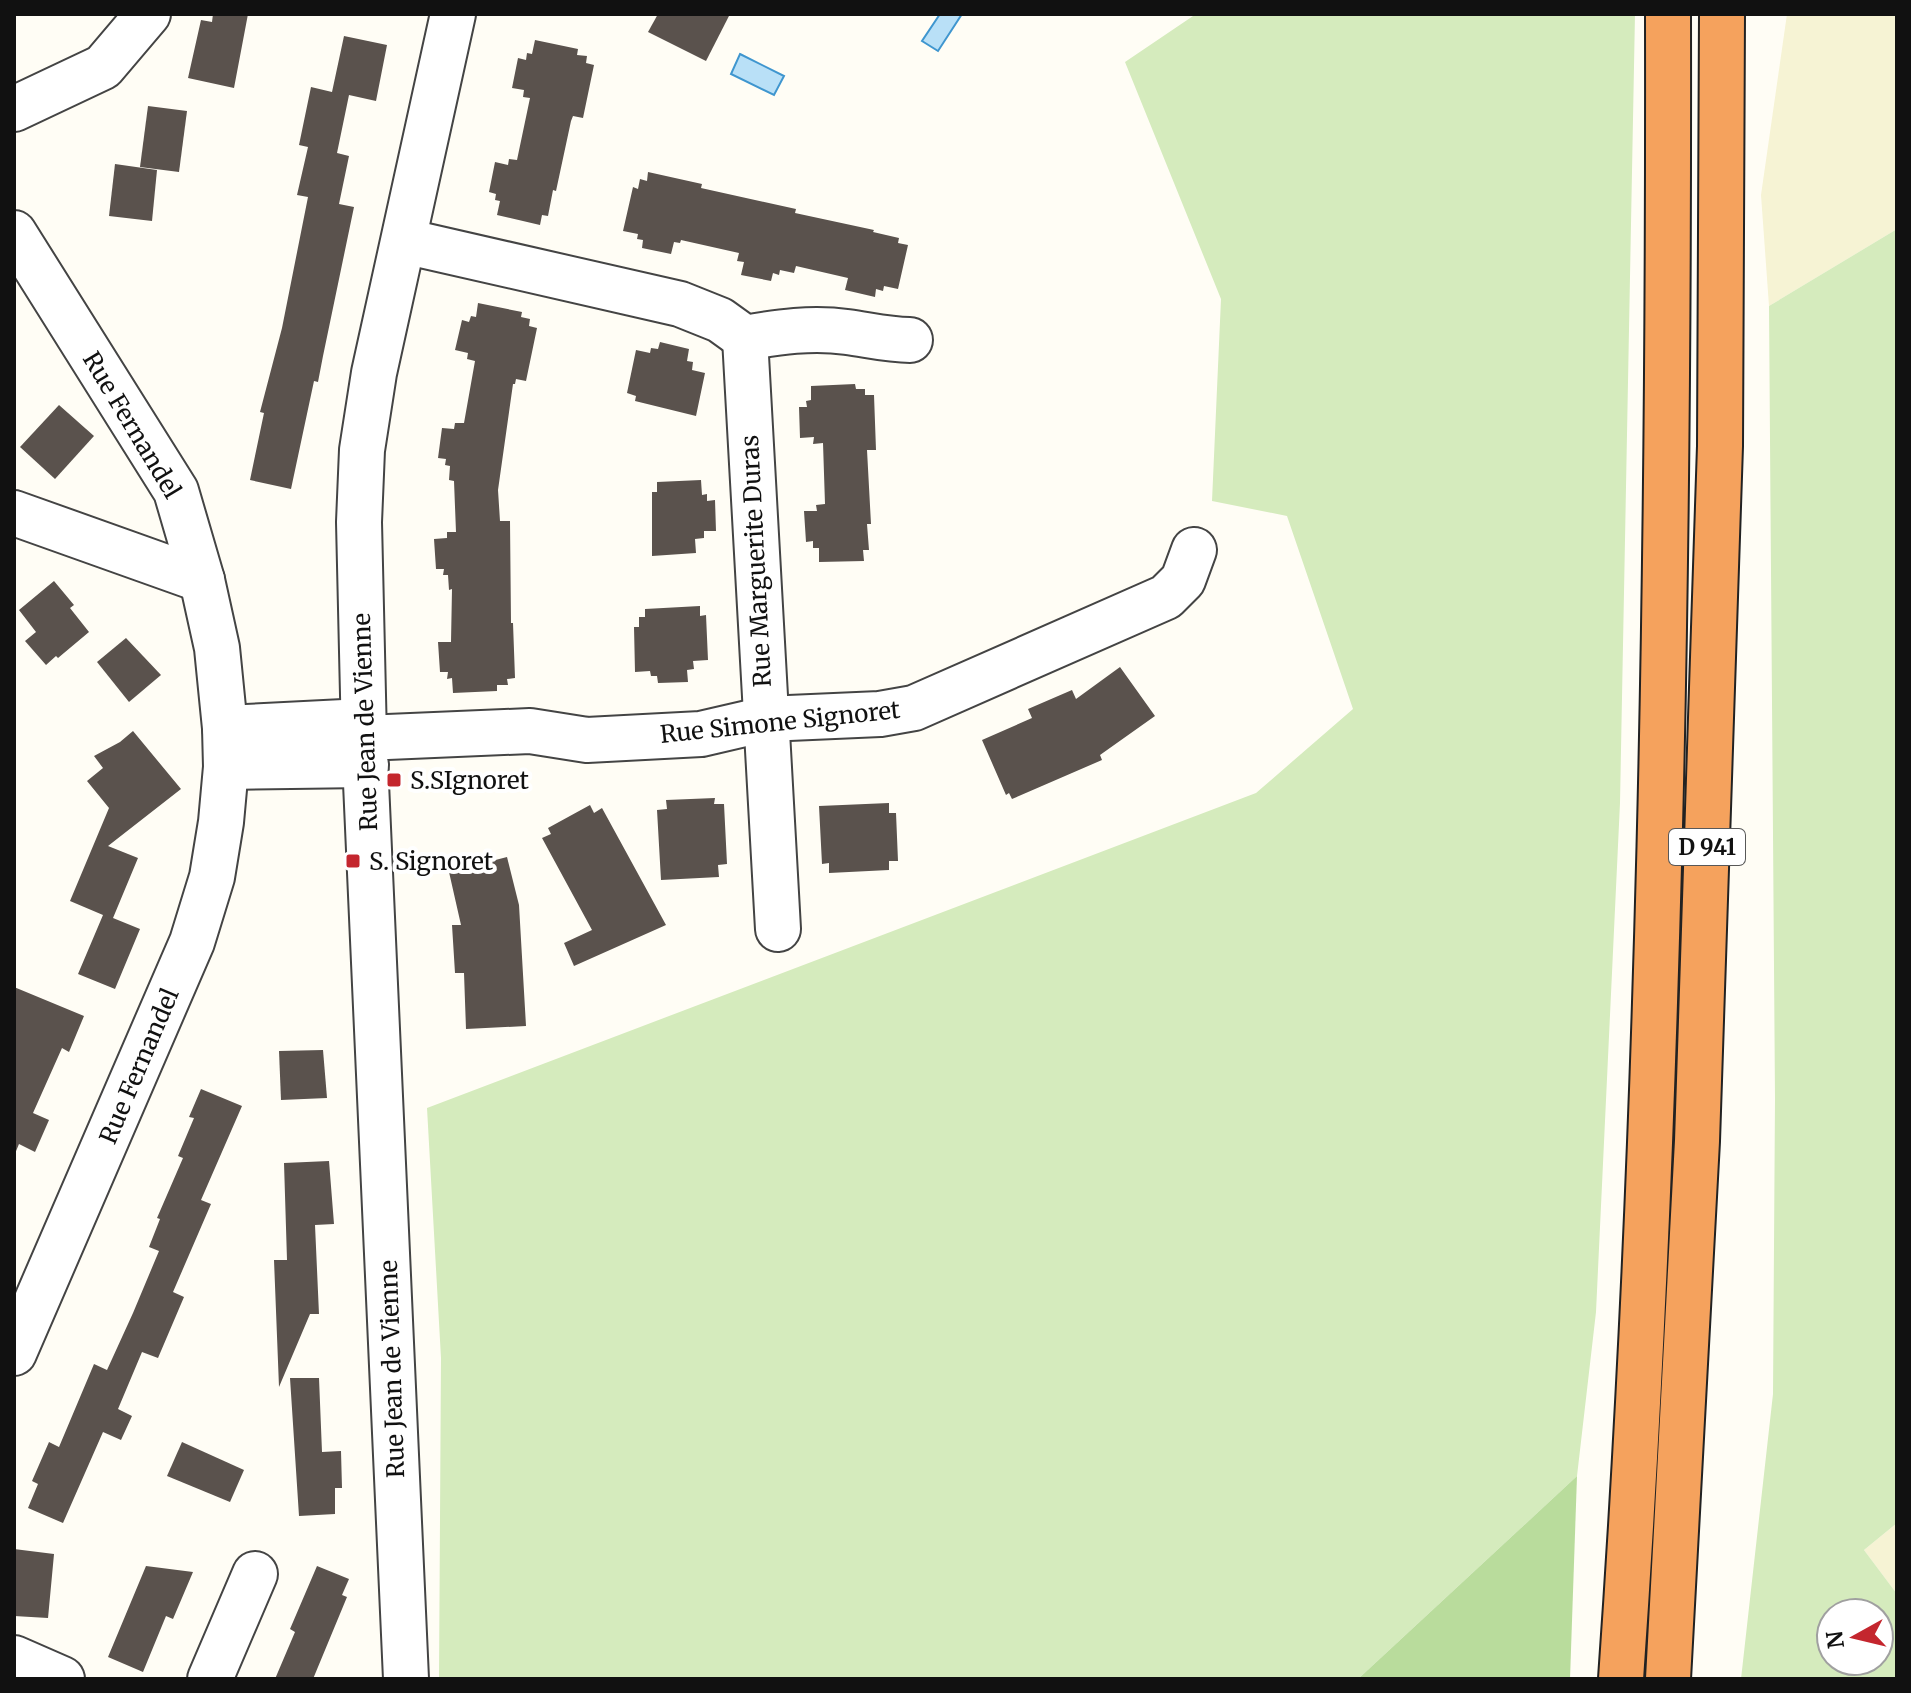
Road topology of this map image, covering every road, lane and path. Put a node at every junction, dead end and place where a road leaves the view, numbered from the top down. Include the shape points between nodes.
1 (148, 14) edge
2 (453, 14) edge
3 (1668, 14) edge
4 (1722, 14) edge
5 (14, 109) edge
6 (14, 233) edge
7 (404, 241) junction
8 (745, 338) junction
9 (910, 340) dead end
10 (14, 513) edge
11 (1194, 550) dead end
12 (202, 580) junction
13 (766, 719) junction
14 (365, 742) junction
15 (225, 748) junction
16 (778, 929) dead end
17 (14, 1353) edge
18 (255, 1574) dead end
19 (14, 1658) edge
20 (62, 1679) edge
21 (210, 1679) edge
22 (406, 1679) edge
23 (1621, 1679) edge
24 (1668, 1679) edge

1 - 5 street via 103,67
2 - 7 street, Rue Jean de Vienne
3 - 23 highway, D 941 via 1669,415 1662,792 1650,1151
4 - 24 highway, D 941 via 1720,462 1697,1141
6 - 12 street, Rue Fernandel via 176,491
7 - 8 street via 680,304 720,320
7 - 14 street, Rue Jean de Vienne via 362,450
8 - 9 street via 792,330
8 - 13 street, Rue Marguerite Duras
10 - 12 street
11 - 13 street, Rue Simone Signoret via 1183,580 1166,597 914,708
12 - 15 street, Rue Fernandel via 217,648
13 - 14 street, Rue Simone Signoret via 701,734 587,740 530,731
13 - 16 street, Rue Marguerite Duras
14 - 15 street
14 - 22 street, Rue Jean de Vienne
15 - 17 street, Rue Fernandel via 212,877 192,942
18 - 21 street
19 - 20 street

